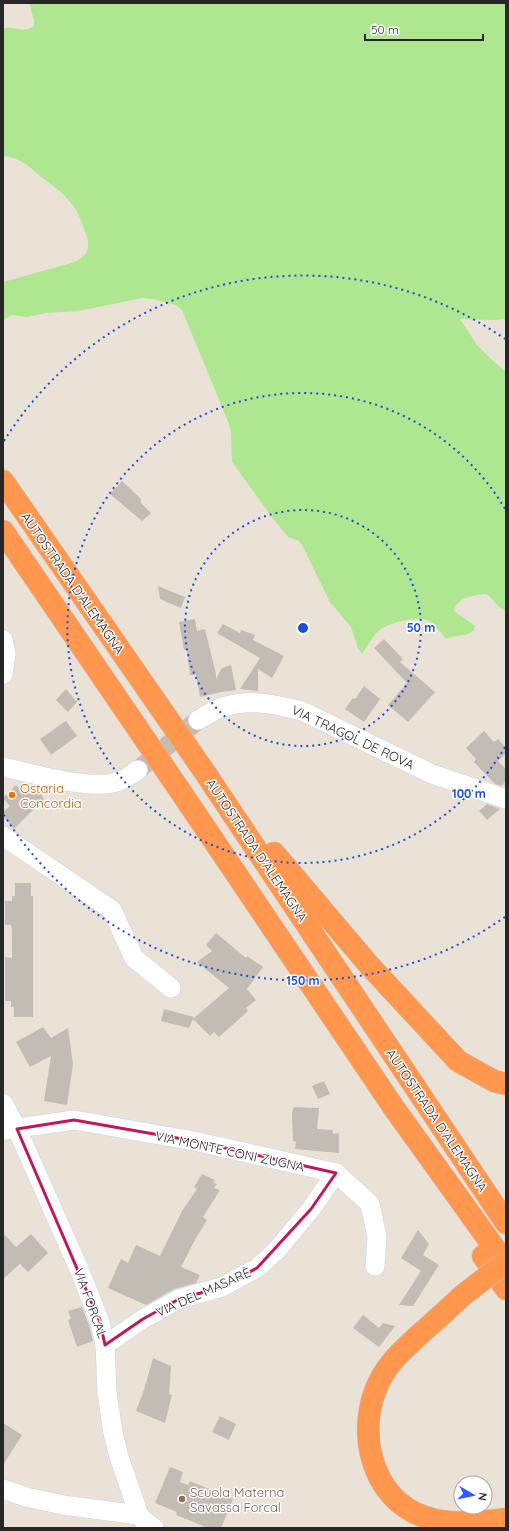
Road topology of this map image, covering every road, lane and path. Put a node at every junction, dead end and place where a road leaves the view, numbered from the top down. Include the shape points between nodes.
1 (3, 482) edge
2 (3, 531) edge
3 (3, 640) edge
4 (3, 674) edge
5 (198, 720) tunnel mouth
6 (3, 767) edge
7 (138, 770) tunnel mouth
8 (204, 771) junction
9 (506, 799) edge
10 (3, 836) edge
11 (170, 988) dead end
12 (506, 1084) edge
13 (3, 1103) edge
14 (394, 1108) junction
15 (10, 1130) edge
16 (336, 1174) junction
17 (506, 1223) edge
18 (506, 1263) edge
19 (376, 1266) dead end
20 (506, 1289) edge
21 (106, 1346) junction
22 (3, 1489) edge
23 (506, 1513) edge
24 (139, 1515) junction
25 (506, 1519) edge
26 (479, 1522) junction
27 (154, 1528) edge

1 - 8 highway, AUTOSTRADA D'ALEMAGNA
2 - 14 highway, AUTOSTRADA D'ALEMAGNA
3 - 4 street via 6,654
5 - 9 street, VIA TRAGOL DE ROVA via 221,708 241,704 260,702 279,705 302,711 432,774
6 - 7 street via 84,784 120,781
8 - 12 highway via 369,965 458,1062 494,1081
8 - 17 highway, AUTOSTRADA D'ALEMAGNA
10 - 11 street via 112,910 134,958
13 - 15 street, VIA FORCAL
14 - 18 highway, AUTOSTRADA D'ALEMAGNA
14 - 20 highway via 435,1189
15 - 16 street, VIA MONTE CONI ZUGNA via 74,1120 194,1141
15 - 21 street, VIA FORCAL via 79,1269 100,1322
16 - 19 street, VIA MONTE CONI ZUGNA via 370,1204 377,1237
16 - 21 street, VIA DEL MASARÈ via 277,1250 257,1268 222,1287 179,1300 143,1319
18 - 26 highway, bridge via 462,1296 393,1359 380,1380 371,1402 367,1426 369,1450 377,1473 390,1493 407,1510 426,1518 449,1522
21 - 24 street, VIA FORCAL via 107,1392 113,1433 118,1457
22 - 24 street via 64,1505
23 - 26 highway
24 - 27 street
25 - 26 highway

